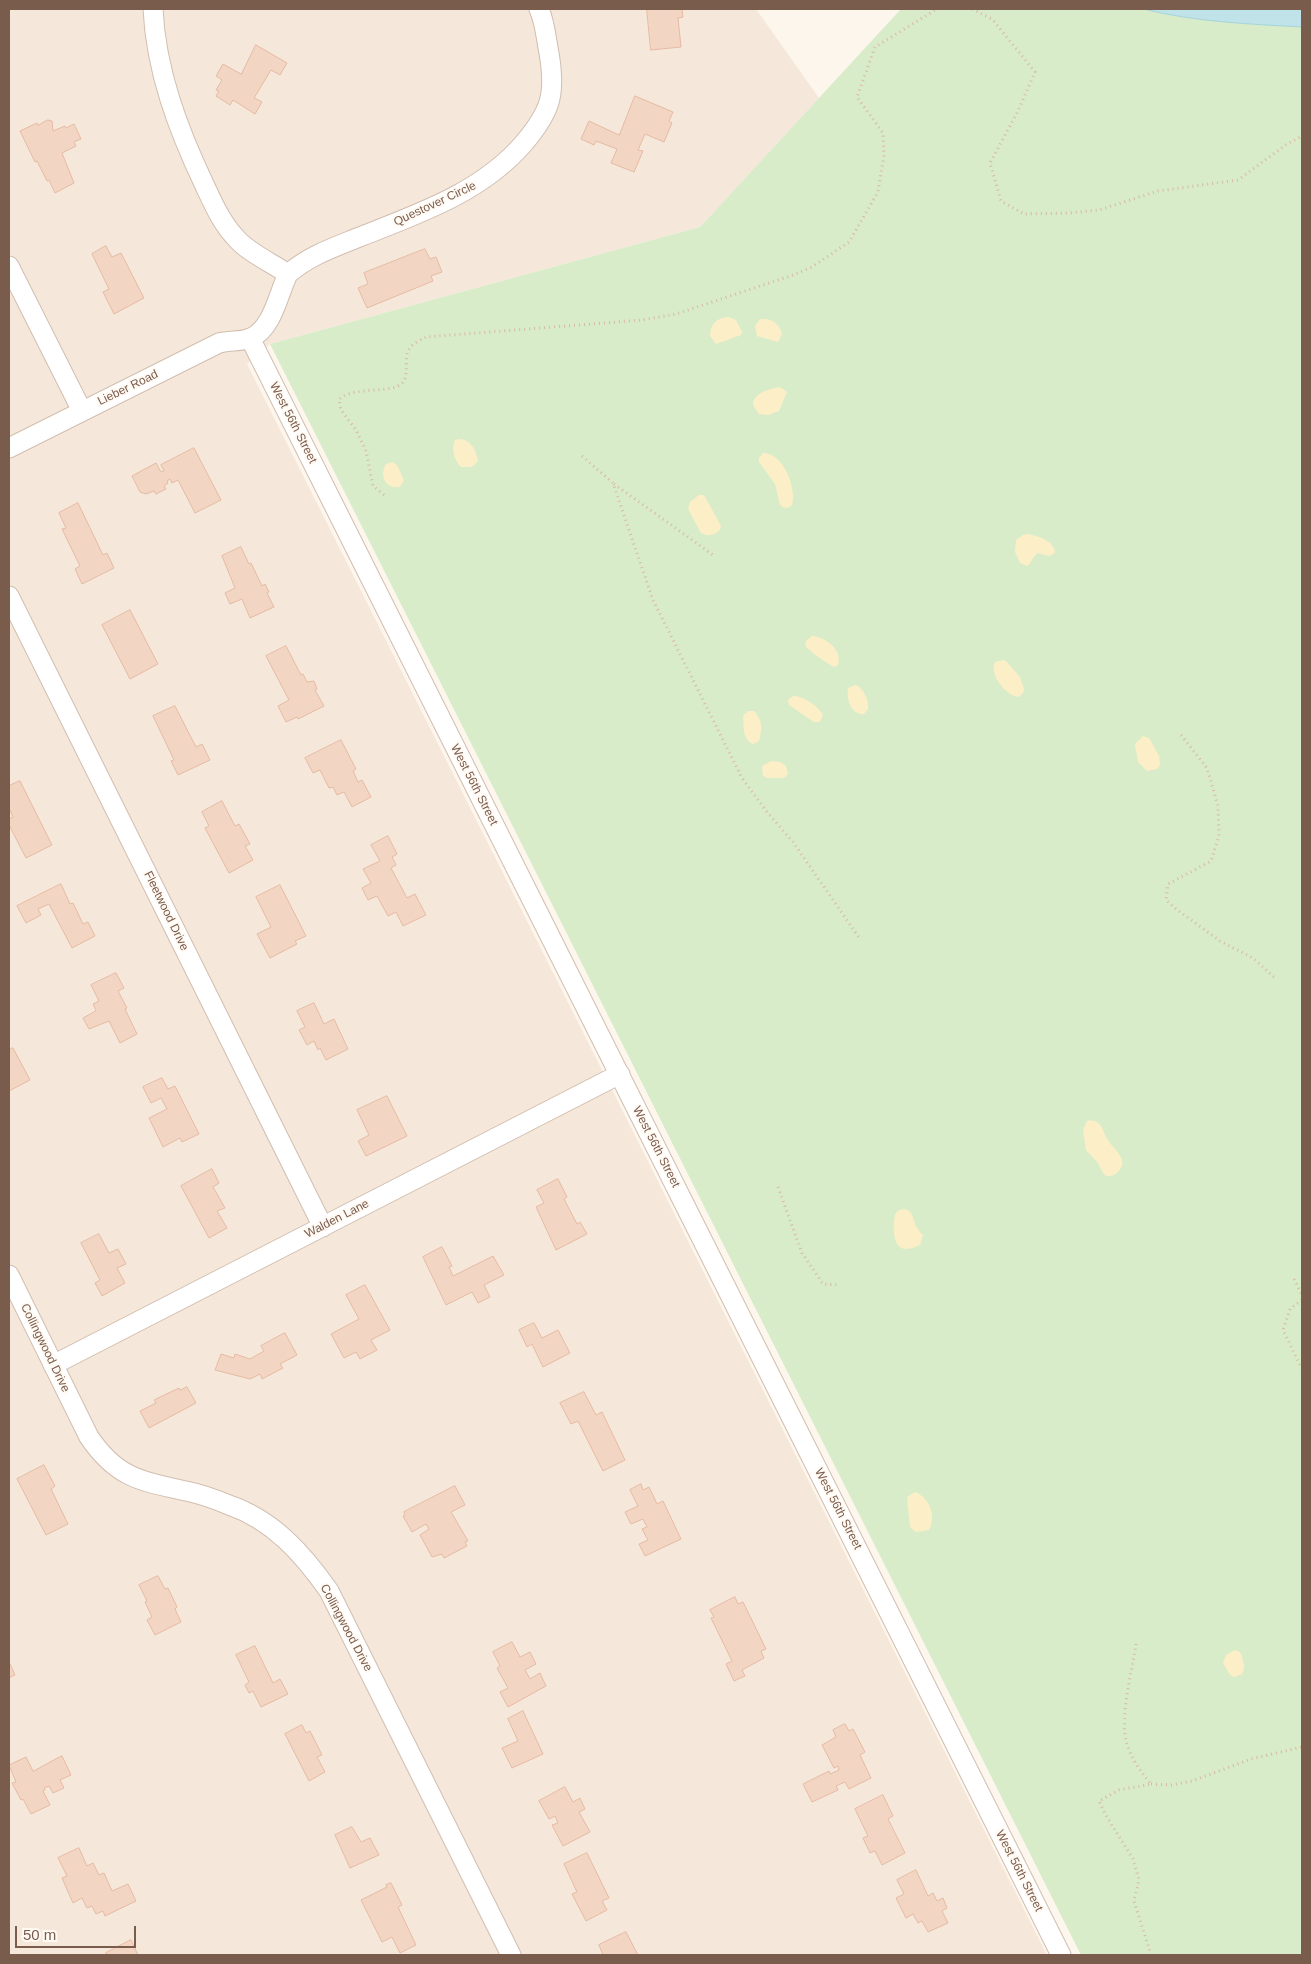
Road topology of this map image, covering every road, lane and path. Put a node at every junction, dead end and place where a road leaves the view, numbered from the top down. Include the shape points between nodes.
1 (153, 9) edge
2 (539, 9) edge
3 (937, 9) edge
4 (972, 9) edge
5 (1302, 136) edge
6 (9, 266) edge
7 (288, 274) junction
8 (250, 338) junction
9 (82, 411) junction
10 (9, 448) edge
11 (582, 456) dead end
12 (613, 483) junction
13 (384, 495) dead end
14 (713, 555) dead end
15 (9, 596) edge
16 (1181, 735) dead end
17 (860, 939) dead end
18 (1275, 978) dead end
19 (620, 1074) junction
20 (778, 1187) dead end
21 (323, 1226) junction
22 (9, 1275) edge
23 (1294, 1279) dead end
24 (839, 1285) dead end
25 (1302, 1294) edge
26 (1302, 1300) edge
27 (53, 1365) junction
28 (1302, 1370) edge
29 (1136, 1644) dead end
30 (1302, 1747) edge
31 (1151, 1784) junction
32 (511, 1955) edge
33 (1061, 1955) edge
34 (1151, 1955) edge

1 - 7 street via 159,59 167,89 190,155 221,221 235,239
2 - 7 street, Questover Circle via 552,71 551,92 545,115 515,153 488,178 469,189 316,254
3 - 13 path via 874,47 857,97 884,133 882,172 878,192 848,242 812,267 676,314 642,320 426,337 410,346 404,382 372,392 349,392 339,400 341,410 366,451 374,486
4 - 5 path via 992,20 1035,72 990,162 1001,201 1024,214 1099,210 1158,191 1238,180
6 - 9 street
7 - 8 street, Questover Circle via 270,319 260,332
8 - 9 street, Lieber Road via 219,343
8 - 19 street, West 56th Street
9 - 10 street, Lieber Road
11 - 12 path
12 - 14 path
12 - 17 path via 653,600 742,778 793,842
15 - 21 street, Fleetwood Drive
16 - 18 path via 1207,768 1218,806 1218,836 1211,861 1168,884 1166,900 1220,941 1253,958
19 - 21 street, Walden Lane
19 - 33 street, West 56th Street
20 - 24 path via 802,1253 823,1284
21 - 27 street, Walden Lane
22 - 27 street, Collingwood Drive
23 - 25 path
26 - 28 path via 1290,1309 1283,1330
27 - 32 street, Collingwood Drive via 89,1437 109,1461 141,1481 201,1495 244,1511 281,1535 312,1567 329,1591
29 - 31 path via 1125,1718 1126,1743 1137,1767
30 - 31 path via 1251,1759 1192,1781
31 - 34 path via 1119,1790 1099,1801 1134,1859 1139,1880 1134,1901

